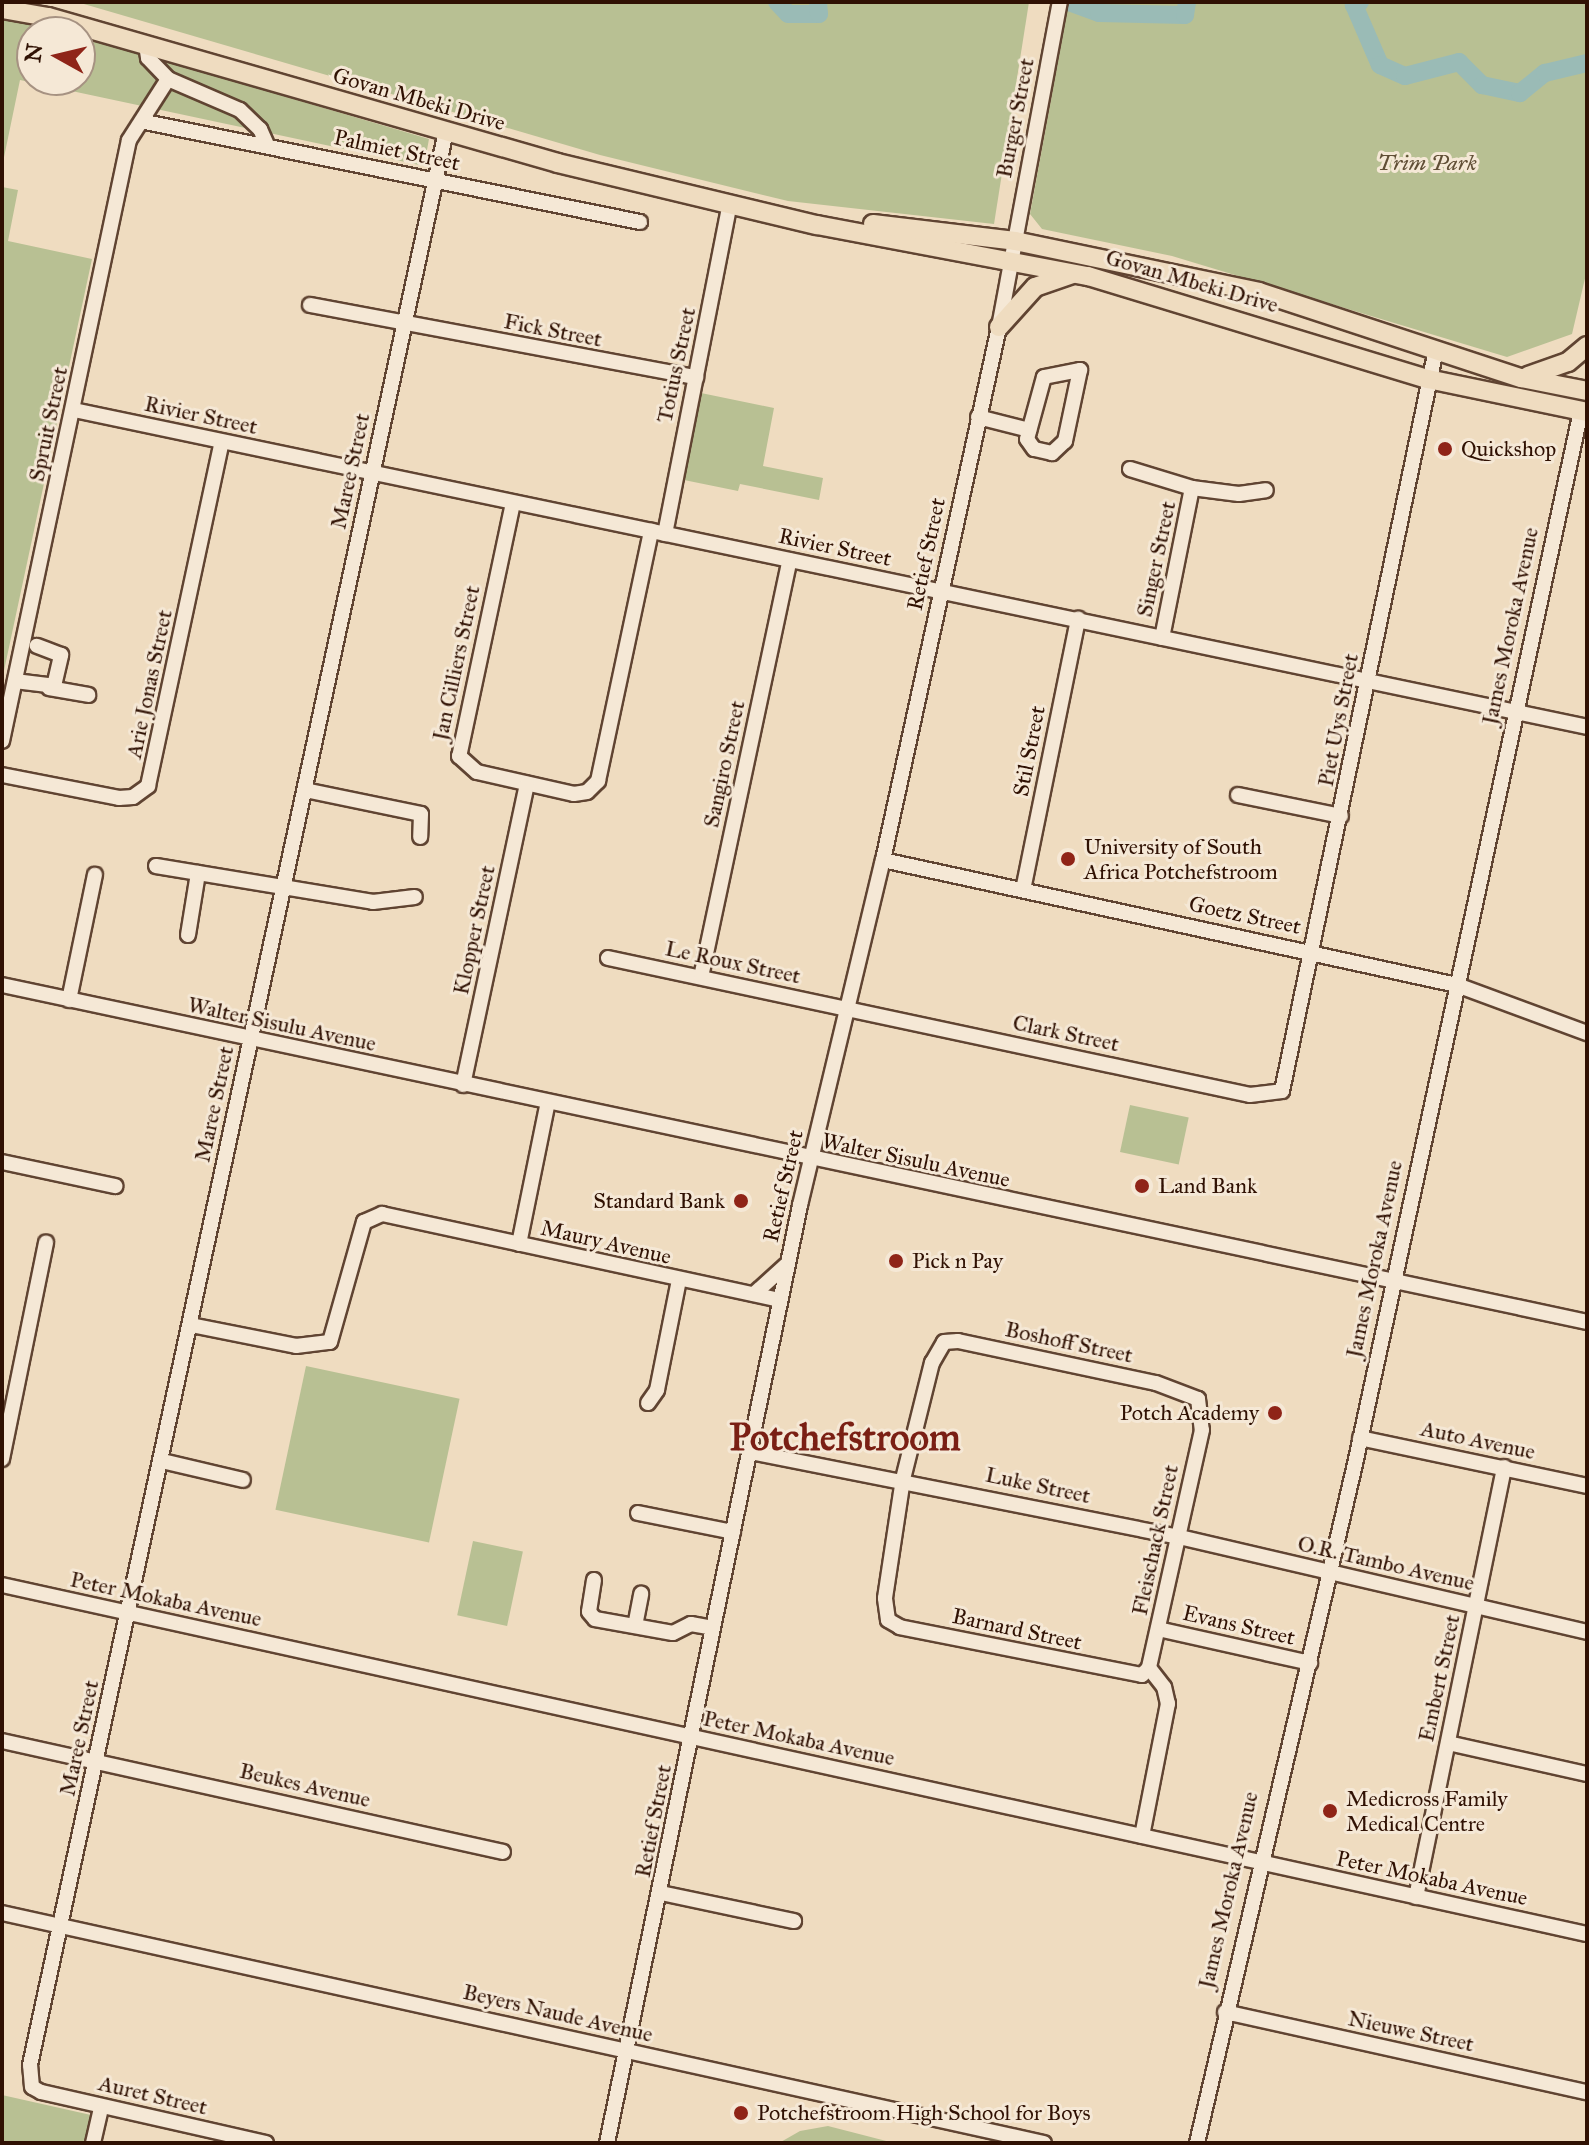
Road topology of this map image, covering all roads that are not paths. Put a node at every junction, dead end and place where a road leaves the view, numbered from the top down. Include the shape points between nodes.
1 (11, 2) edge
2 (1060, 2) edge
3 (2, 9) edge
4 (42, 16) edge
5 (46, 16) edge
6 (96, 31) edge
7 (146, 45) junction
8 (168, 79) junction
9 (145, 122) junction
10 (446, 131) junction
11 (267, 145) junction
12 (434, 180) junction
13 (730, 204) junction
14 (779, 215) junction
15 (640, 222) dead end
16 (1015, 241) junction
17 (1011, 261) junction
18 (1075, 273) junction
19 (310, 305) dead end
20 (402, 323) junction
21 (999, 327) junction
22 (1587, 346) edge
23 (1436, 349) junction
24 (696, 377) junction
25 (1521, 378) junction
26 (1428, 379) junction
27 (1586, 388) edge
28 (74, 410) junction
29 (1584, 411) edge
30 (978, 417) junction
31 (1029, 430) junction
32 (222, 442) junction
33 (1130, 469) dead end
34 (372, 473) junction
35 (1192, 488) junction
36 (1266, 490) dead end
37 (513, 503) junction
38 (658, 533) junction
39 (790, 560) junction
40 (940, 592) junction
41 (1078, 619) junction
42 (1162, 638) junction
43 (37, 646) dead end
44 (15, 681) junction
45 (1368, 681) junction
46 (49, 688) junction
47 (88, 695) dead end
48 (1517, 713) junction
49 (1587, 727) edge
50 (2, 741) edge
51 (2, 775) edge
52 (527, 784) junction
53 (305, 790) junction
54 (1238, 795) dead end
55 (1341, 816) junction
56 (420, 837) dead end
57 (883, 860) junction
58 (156, 866) dead end
59 (198, 873) junction
60 (95, 875) dead end
61 (284, 888) junction
62 (1023, 890) junction
63 (415, 897) dead end
64 (188, 935) dead end
65 (1314, 952) junction
66 (608, 958) dead end
67 (701, 977) junction
68 (2, 985) edge
69 (1457, 985) junction
70 (69, 1000) junction
71 (849, 1010) junction
72 (1587, 1033) edge
73 (250, 1040) junction
74 (463, 1085) junction
75 (1275, 1095) joint
76 (548, 1102) junction
77 (811, 1160) junction
78 (2, 1162) edge
79 (115, 1186) dead end
80 (46, 1242) dead end
81 (519, 1244) junction
82 (788, 1263) junction
83 (679, 1280) junction
84 (1393, 1282) junction
85 (754, 1294) junction
86 (780, 1300) junction
87 (1587, 1322) edge
88 (191, 1325) junction
89 (1196, 1396) joint
90 (648, 1403) dead end
91 (5, 1428) edge
92 (1360, 1438) junction
93 (750, 1452) junction
94 (2, 1459) edge
95 (162, 1461) junction
96 (1504, 1467) junction
97 (903, 1479) junction
98 (243, 1480) dead end
99 (1587, 1486) edge
100 (638, 1513) dead end
101 (733, 1532) junction
102 (1175, 1536) junction
103 (1330, 1572) junction
104 (594, 1580) dead end
105 (2, 1585) edge
106 (641, 1594) dead end
107 (1476, 1606) junction
108 (130, 1613) junction
109 (635, 1626) junction
110 (713, 1628) junction
111 (1158, 1629) junction
112 (1587, 1632) edge
113 (1310, 1663) junction
114 (1149, 1668) junction
115 (692, 1738) junction
116 (2, 1741) edge
117 (1448, 1743) junction
118 (96, 1761) junction
119 (1587, 1774) edge
120 (1142, 1836) junction
121 (503, 1852) dead end
122 (1259, 1863) junction
123 (661, 1893) junction
124 (1416, 1897) junction
125 (2, 1913) edge
126 (794, 1921) dead end
127 (62, 1926) junction
128 (1587, 1934) edge
129 (1225, 2012) junction
130 (628, 2051) junction
131 (658, 2058) junction
132 (621, 2080) junction
133 (32, 2087) joint
134 (1587, 2092) edge
135 (101, 2107) junction
136 (93, 2143) edge
137 (266, 2143) edge
138 (607, 2143) edge
139 (1044, 2143) edge
140 (1197, 2143) edge

1 - 5 main road, Govan Mbeki Drive
2 - 16 street, Burger Street
3 - 4 main road, Govan Mbeki Drive
6 - 7 main road, Govan Mbeki Drive
7 - 8 street via 148,58
7 - 10 main road, Govan Mbeki Drive
8 - 9 street, Spruit Street
8 - 11 street via 240,110 260,129
9 - 11 street, Palmiet Street
9 - 28 street, Spruit Street via 129,140
10 - 12 street, Maree Street
10 - 13 main road, Govan Mbeki Drive
11 - 12 street, Palmiet Street
12 - 15 street, Palmiet Street
12 - 20 street, Maree Street
13 - 14 main road, Govan Mbeki Drive
13 - 24 street, Totius Street
14 - 16 main road, Govan Mbeki Drive
14 - 17 main road, Govan Mbeki Drive
16 - 17 street, Retief Street
16 - 23 main road, Govan Mbeki Drive via 1259,292
17 - 18 main road, Govan Mbeki Drive
17 - 21 street, Retief Street
18 - 21 main road via 1035,287
18 - 26 main road, Govan Mbeki Drive
19 - 20 street, Fick Street
20 - 24 street, Fick Street
20 - 34 street, Maree Street
21 - 30 street, Retief Street
22 - 25 main road via 1553,369
23 - 25 main road, Govan Mbeki Drive
23 - 26 street, Piet Uys Street
24 - 38 street, Totius Street
25 - 27 main road, Govan Mbeki Drive
26 - 29 main road, Govan Mbeki Drive
26 - 45 street, Piet Uys Street
27 - 29 main road, James Moroka Avenue
28 - 32 street, Rivier Street
28 - 44 street, Spruit Street
29 - 48 street, James Moroka Avenue
30 - 31 street
30 - 40 street, Retief Street
31 - 31 street via 1044,377 1080,370 1062,447 1052,453 1034,449
32 - 34 street, Rivier Street
32 - 51 street, Arie Jonas Street via 148,786 133,797 119,798
33 - 35 street, Singer Street
34 - 37 street, Rivier Street
34 - 53 street, Maree Street
35 - 36 street, Singer Street via 1239,494
35 - 42 street, Singer Street
37 - 38 street, Rivier Street
37 - 52 street, Jan Cilliers Street via 459,756 471,770
38 - 39 street, Rivier Street
38 - 52 street, Totius Street via 598,781 587,792 574,794
39 - 40 street, Rivier Street
39 - 67 street, Sangiro Street
40 - 41 street, Rivier Street
40 - 57 street, Retief Street
41 - 42 street, Rivier Street
41 - 62 street, Stil Street
42 - 45 street, Rivier Street
43 - 46 street via 61,655 54,686
44 - 46 street
44 - 50 street, Spruit Street
45 - 48 street, Rivier Street
45 - 55 street, Piet Uys Street
46 - 47 street
48 - 49 street, Rivier Street
48 - 69 street, James Moroka Avenue
52 - 74 street, Klopper Street
53 - 56 street via 421,814
53 - 61 street, Maree Street
54 - 55 street
55 - 65 street, Piet Uys Street
57 - 62 street, Goetz Street
57 - 71 street, Retief Street
58 - 59 street
59 - 61 street
59 - 64 street
60 - 70 street
61 - 63 street via 373,902
61 - 73 street, Maree Street
62 - 65 street, Goetz Street
65 - 69 street, Goetz Street
65 - 75 street, Piet Uys Street via 1287,1079
66 - 67 street, Le Roux Street
67 - 71 street, Le Roux Street
68 - 70 street, Walter Sisulu Avenue
69 - 72 street, Goetz Street
69 - 84 street, James Moroka Avenue
70 - 73 street, Walter Sisulu Avenue
71 - 75 street, Clark Street via 1250,1095
71 - 77 street, Retief Street
73 - 74 street, Walter Sisulu Avenue
73 - 88 street, Maree Street
74 - 76 street, Walter Sisulu Avenue
76 - 77 street, Walter Sisulu Avenue
76 - 81 street, Maury Avenue
77 - 82 street, Retief Street
77 - 84 street, Walter Sisulu Avenue
78 - 79 street
80 - 91 street
81 - 83 street, Maury Avenue
81 - 88 street via 371,1215 361,1229 330,1342 296,1346
82 - 85 street
82 - 86 street, Retief Street
83 - 85 street, Maury Avenue
83 - 90 street via 657,1390
84 - 87 street, Walter Sisulu Avenue
84 - 92 street, James Moroka Avenue
85 - 86 street, Maury Avenue
86 - 93 street, Retief Street
88 - 95 street, Maree Street
89 - 97 street, Boshoff Street via 944,1342 936,1351
89 - 102 street, Fleischack Street via 1202,1430
91 - 94 street
92 - 96 street, Auto Avenue
92 - 103 street, James Moroka Avenue
93 - 97 street, Luke Street
93 - 101 street, Retief Street
95 - 98 street
95 - 108 street, Maree Street
96 - 99 street, Auto Avenue
96 - 107 street, Embert Street
97 - 102 street, Luke Street
97 - 114 street, Barnard Street via 885,1616 900,1627 1125,1675 1142,1675
100 - 101 street
101 - 110 street, Retief Street
102 - 103 street, O.R. Tambo Avenue
102 - 111 street, Fleischack Street
103 - 107 street, O.R. Tambo Avenue
103 - 113 street, James Moroka Avenue
104 - 109 street via 590,1616
105 - 108 street, Peter Mokaba Avenue
106 - 109 street
107 - 112 street, O.R. Tambo Avenue
107 - 117 street, Embert Street
108 - 115 street, Peter Mokaba Avenue
108 - 118 street, Maree Street
109 - 110 street via 678,1634 691,1624
110 - 115 street, Retief Street
111 - 113 street, Evans Street
111 - 114 street, Fleischack Street
113 - 122 street, James Moroka Avenue
114 - 120 street via 1164,1687 1168,1704
115 - 120 street, Peter Mokaba Avenue
115 - 123 street, Retief Street
116 - 118 street, Beukes Avenue
117 - 119 street
117 - 124 street, Embert Street
118 - 121 street, Beukes Avenue
118 - 127 street, Maree Street
120 - 122 street, Peter Mokaba Avenue
122 - 124 street, Peter Mokaba Avenue
122 - 129 street, James Moroka Avenue
123 - 126 street
123 - 130 street, Retief Street
124 - 128 street, Peter Mokaba Avenue
125 - 127 street, Beyers Naude Avenue
127 - 130 street, Beyers Naude Avenue
127 - 133 street, Maree Street via 30,2065
129 - 134 street, Nieuwe Street
129 - 140 street, James Moroka Avenue
130 - 131 street, Beyers Naude Avenue
130 - 132 street, Retief Street
131 - 132 street
131 - 139 street, Beyers Naude Avenue
132 - 138 street, Retief Street
133 - 135 street, Auret Street
135 - 136 street
135 - 137 street, Auret Street

